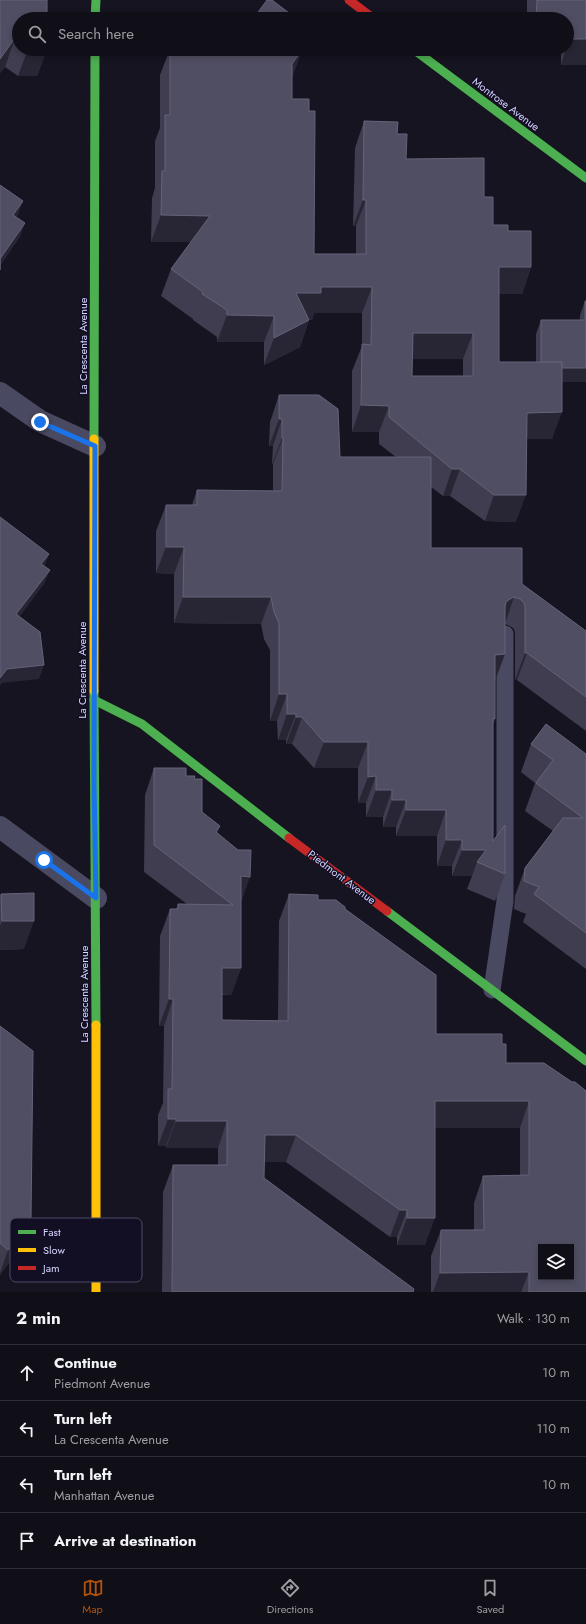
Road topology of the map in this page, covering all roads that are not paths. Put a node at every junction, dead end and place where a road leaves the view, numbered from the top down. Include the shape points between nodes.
1 (96, 0) edge
2 (349, 0) edge
3 (95, 12) edge
4 (365, 12) edge
5 (95, 56) edge
6 (421, 56) edge
7 (586, 178) edge
8 (0, 393) edge
9 (95, 446) junction
10 (505, 634) edge
11 (94, 700) junction
12 (0, 827) edge
13 (96, 898) junction
14 (492, 990) junction
15 (586, 1061) edge
16 (96, 1218) edge

1 - 3 main road
2 - 4 main road
5 - 9 main road, La Crescenta Avenue
6 - 7 main road, Montrose Avenue
8 - 9 street via 40,422
9 - 11 main road, La Crescenta Avenue
10 - 14 lane via 506,902
11 - 13 main road, La Crescenta Avenue
11 - 14 main road, Piedmont Avenue via 142,724
12 - 13 street
13 - 16 main road, La Crescenta Avenue
14 - 15 main road, Piedmont Avenue

